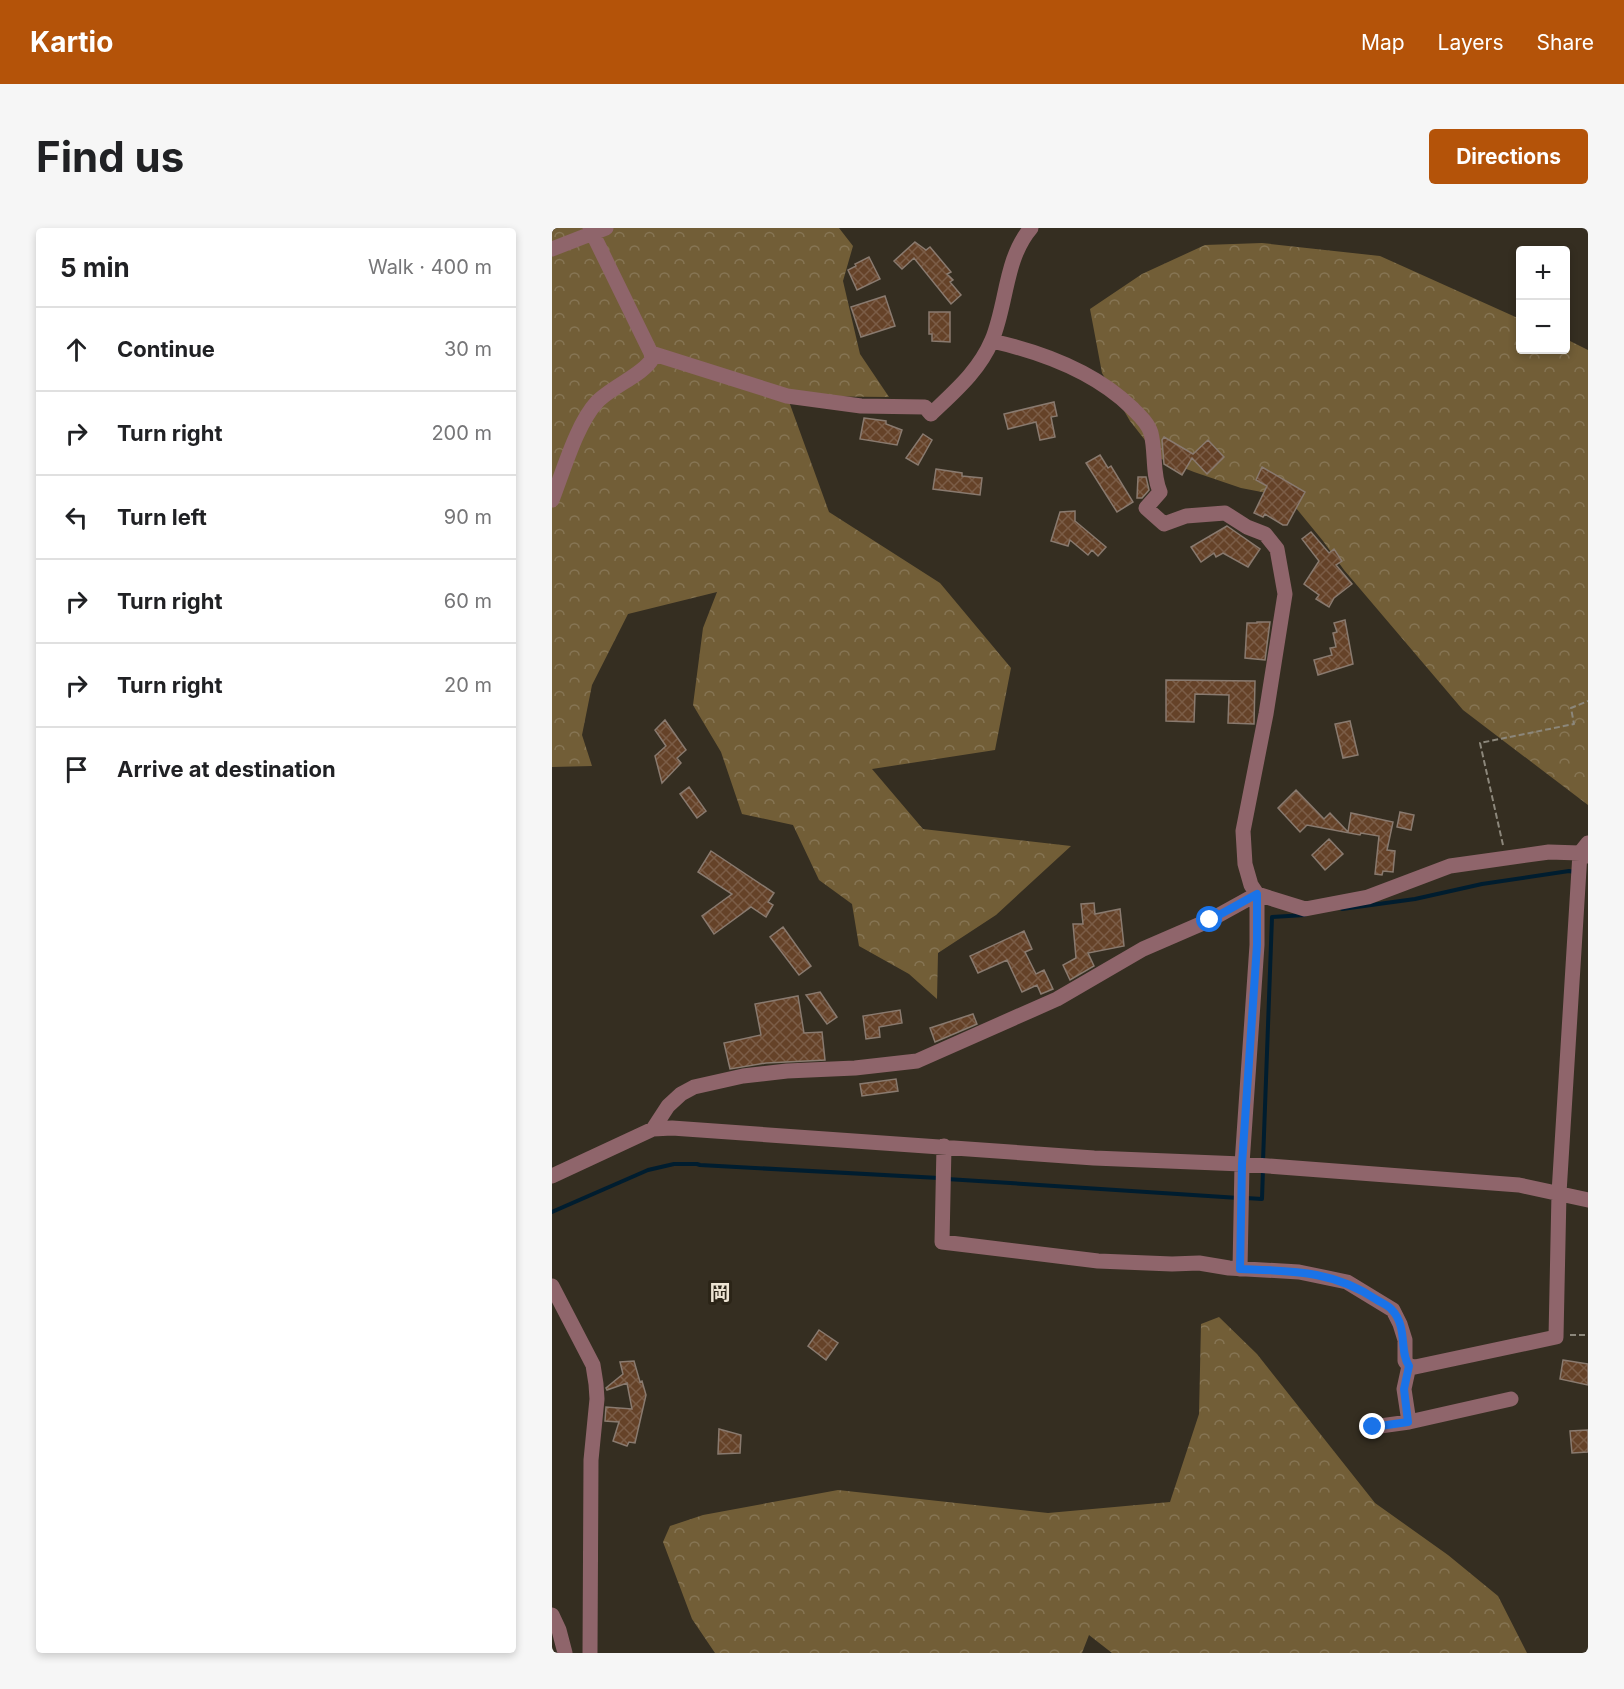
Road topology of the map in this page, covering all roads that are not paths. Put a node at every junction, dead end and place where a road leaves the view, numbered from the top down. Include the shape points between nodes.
1 (590, 228) edge
2 (606, 228) edge
3 (1031, 228) edge
4 (552, 249) edge
5 (992, 341) junction
6 (651, 352) junction
7 (552, 500) edge
8 (1585, 851) edge
9 (1257, 894) junction
10 (653, 1129) junction
11 (944, 1146) junction
12 (1242, 1164) junction
13 (552, 1176) edge
14 (1559, 1193) junction
15 (1588, 1200) edge
16 (1240, 1269) junction
17 (552, 1286) edge
18 (1409, 1366) junction
19 (1511, 1399) dead end
20 (1408, 1422) junction
21 (1373, 1427) dead end
22 (552, 1615) edge
23 (565, 1653) edge
24 (590, 1653) edge

1 - 6 street
2 - 4 street
3 - 5 street via 1015,256
5 - 6 street via 967,380 931,414 925,407 861,406 787,396
5 - 9 street via 1093,378 1144,419 1151,433 1160,492 1146,508 1164,524 1186,516 1225,513 1265,534 1278,549 1285,594 1243,831 1245,864
6 - 7 street via 652,359 644,369 595,404
8 - 9 street via 1450,866 1368,897 1305,909
8 - 14 street
9 - 10 street via 1143,949 1057,999 917,1061 743,1076 694,1087 681,1094
9 - 12 street
10 - 11 street
10 - 13 street
11 - 12 street
11 - 16 street via 942,1242 1098,1261 1199,1263
12 - 14 street via 1520,1185
12 - 16 street
14 - 15 street
14 - 18 street via 1556,1337
16 - 18 street via 1299,1272 1347,1282 1371,1295 1393,1310 1405,1340 1405,1360
17 - 24 street via 593,1365 596,1384 591,1460
18 - 20 street via 1404,1389
19 - 20 street
20 - 21 street
22 - 23 street

